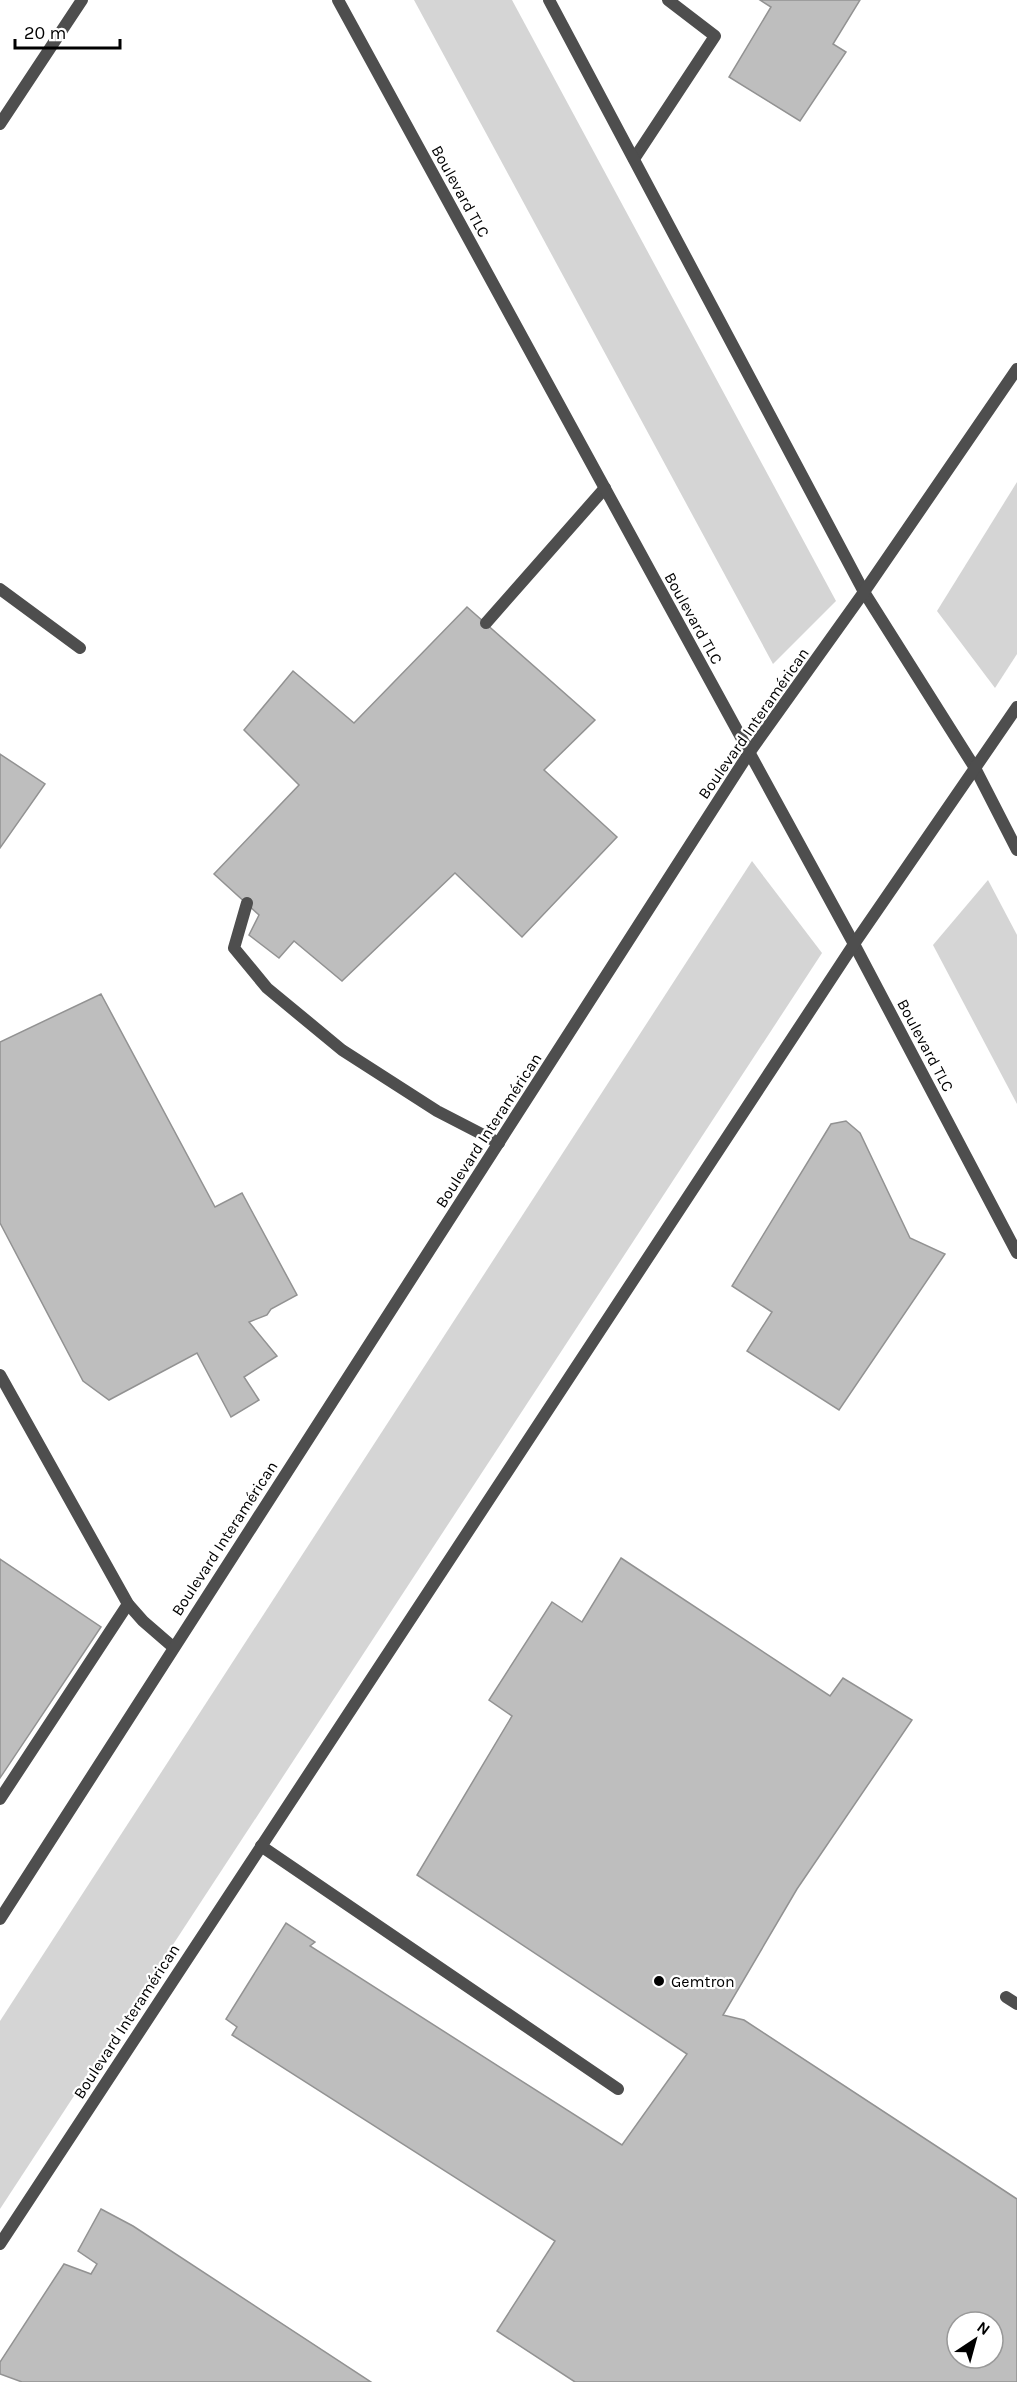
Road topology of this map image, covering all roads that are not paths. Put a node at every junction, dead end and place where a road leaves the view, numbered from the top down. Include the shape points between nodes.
1 (81, 0) edge
2 (339, 0) edge
3 (549, 0) edge
4 (668, 0) edge
5 (0, 124) edge
6 (634, 159) junction
7 (1017, 369) edge
8 (605, 488) junction
9 (0, 589) edge
10 (864, 592) junction
11 (486, 623) dead end
12 (80, 648) dead end
13 (1017, 707) edge
14 (749, 753) junction
15 (975, 768) junction
16 (1017, 850) edge
17 (246, 903) dead end
18 (854, 944) junction
19 (499, 1143) junction
20 (1017, 1253) edge
21 (0, 1375) edge
22 (128, 1604) junction
23 (173, 1647) junction
24 (0, 1799) edge
25 (261, 1846) junction
26 (0, 1919) edge
27 (618, 2090) dead end
28 (0, 2244) edge

1 - 5 street
2 - 8 street, Boulevard TLC
3 - 6 street
4 - 6 street via 715,36
6 - 10 street
7 - 10 street, Boulevard Interamérican
8 - 11 street
8 - 14 street, Boulevard TLC
9 - 12 street
10 - 14 street, Boulevard Interamérican
10 - 15 street
13 - 15 street, Boulevard Interamérican
14 - 18 street, Boulevard TLC
14 - 19 street, Boulevard Interamérican
15 - 16 street
15 - 18 street, Boulevard Interamérican
17 - 19 street via 234,948 267,988 342,1050 437,1111
18 - 20 street, Boulevard TLC
18 - 25 street, Boulevard Interamérican
19 - 23 street, Boulevard Interamérican
21 - 22 street
22 - 23 street
22 - 24 street
23 - 26 street, Boulevard Interamérican
25 - 27 street
25 - 28 street, Boulevard Interamérican

